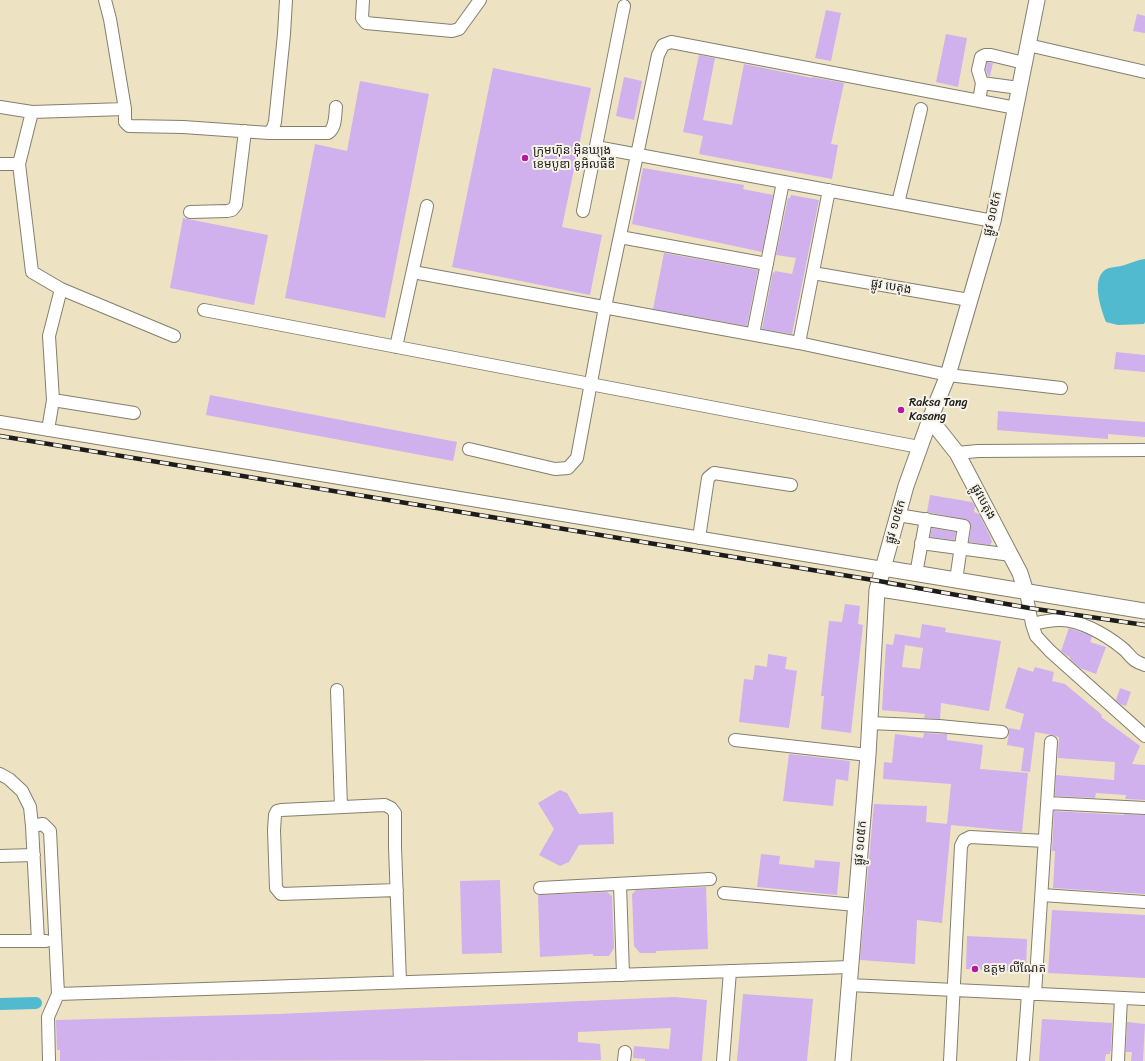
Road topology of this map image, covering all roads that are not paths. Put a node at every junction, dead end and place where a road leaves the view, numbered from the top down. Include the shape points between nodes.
1 (106, 0) edge
2 (286, 0) edge
3 (363, 0) edge
4 (480, 0) edge
5 (1037, 0) edge
6 (624, 6) dead end
7 (1028, 45) junction
8 (1024, 63) junction
9 (1145, 72) edge
10 (982, 83) junction
11 (1019, 88) junction
12 (979, 101) junction
13 (336, 106) dead end
14 (0, 107) edge
15 (1016, 108) junction
16 (125, 109) junction
17 (921, 109) dead end
18 (32, 112) junction
19 (245, 131) junction
20 (269, 133) junction
21 (596, 147) junction
22 (638, 154) junction
23 (0, 164) edge
24 (19, 164) junction
25 (783, 182) junction
26 (829, 190) junction
27 (898, 203) junction
28 (427, 206) dead end
29 (583, 211) dead end
30 (190, 212) dead end
31 (993, 221) junction
32 (620, 237) junction
33 (767, 264) junction
34 (413, 272) junction
35 (813, 273) junction
36 (60, 289) junction
37 (969, 300) junction
38 (605, 307) junction
39 (204, 310) dead end
40 (753, 334) junction
41 (174, 336) dead end
42 (799, 343) junction
43 (396, 347) junction
44 (948, 375) junction
45 (591, 384) junction
46 (1061, 388) dead end
47 (53, 400) junction
48 (134, 413) dead end
49 (930, 419) junction
50 (0, 422) edge
51 (48, 430) junction
52 (919, 447) junction
53 (469, 449) dead end
54 (1145, 450) edge
55 (957, 453) junction
56 (791, 485) dead end
57 (898, 515) junction
58 (926, 520) junction
59 (699, 538) junction
60 (922, 543) junction
61 (961, 548) junction
62 (1011, 555) junction
63 (883, 568) junction
64 (916, 574) junction
65 (956, 580) junction
66 (877, 590) junction
67 (1026, 592) junction
68 (1145, 611) edge
69 (1031, 619) junction
70 (1145, 665) edge
71 (337, 690) dead end
72 (870, 723) junction
73 (1002, 732) dead end
74 (1145, 736) edge
75 (735, 740) dead end
76 (1052, 742) dead end
77 (868, 755) junction
78 (0, 774) edge
79 (1048, 803) junction
80 (341, 807) junction
81 (1145, 808) edge
82 (32, 826) junction
83 (1045, 841) junction
84 (34, 855) junction
85 (0, 856) edge
86 (710, 880) dead end
87 (620, 884) junction
88 (540, 888) dead end
89 (397, 890) junction
90 (724, 892) dead end
91 (1042, 895) junction
92 (1145, 902) edge
93 (856, 906) junction
94 (55, 940) junction
95 (0, 941) edge
96 (38, 941) junction
97 (850, 967) junction
98 (730, 971) junction
99 (622, 975) junction
100 (400, 982) junction
101 (849, 985) junction
102 (954, 990) junction
103 (58, 994) junction
104 (1032, 994) junction
105 (1121, 998) junction
106 (1145, 999) edge
107 (49, 1061) edge
108 (723, 1061) edge
109 (843, 1061) edge
110 (950, 1061) edge
111 (1023, 1061) edge
112 (1118, 1061) edge

1 - 16 street
2 - 20 street via 275,122
3 - 4 street via 362,18 366,23 452,31 459,29
5 - 7 main road, ផ្លូវ ១០៥ក
6 - 21 street
7 - 8 main road, ផ្លូវ ១០៥ក
7 - 9 street
8 - 10 street via 985,55 981,57 978,70
8 - 11 main road, ផ្លូវ ១០៥ក
10 - 11 street
10 - 12 street
11 - 15 main road, ផ្លូវ ១០៥ក
12 - 15 street
12 - 22 street via 671,42 663,45 658,55
13 - 20 street via 334,126 328,133
14 - 18 street
15 - 31 main road, ផ្លូវ ១០៥ក
16 - 18 street
16 - 19 street via 125,122 129,126
17 - 27 street
18 - 24 street
19 - 20 street
19 - 30 street via 236,205 227,211
21 - 22 street
21 - 29 street
22 - 25 street
22 - 32 street
23 - 24 street
24 - 36 street via 32,272
25 - 26 street
25 - 33 street
26 - 27 street
26 - 35 street
27 - 31 street
28 - 34 street
31 - 37 main road, ផ្លូវ ១០៥ក
32 - 33 street
32 - 38 street
33 - 40 street
34 - 38 street
34 - 43 street
35 - 37 street, ផ្លូវ បេតុង
35 - 42 street
36 - 41 street
36 - 47 street via 49,336
37 - 44 main road, ផ្លូវ ១០៥ក
38 - 40 street
38 - 45 street
39 - 43 street
40 - 42 street
42 - 44 street
43 - 45 street
44 - 46 street
44 - 49 main road, ផ្លូវ ១០៥ក
45 - 52 street
45 - 53 street via 576,458 568,468 555,469
47 - 48 street
47 - 51 street
49 - 52 main road, ផ្លូវ ១០៥ក
49 - 55 main road, ផ្លូវបេតុង
50 - 51 street
51 - 59 street
52 - 57 main road, ផ្លូវ ១០៥ក
54 - 55 street
55 - 62 main road, ផ្លូវបេតុង
56 - 59 street via 714,473 708,478
57 - 58 street
57 - 63 main road, ផ្លូវ ១០៥ក
58 - 60 street
58 - 61 street via 964,526
59 - 63 street
60 - 61 street
60 - 64 street
61 - 62 street
61 - 65 street
62 - 67 main road, ផ្លូវបេតុង
63 - 64 main road
63 - 66 main road, ផ្លូវ ១០៥ក
64 - 65 main road
65 - 67 main road
66 - 69 street
66 - 72 main road, ផ្លូវ ១០៥ក
67 - 68 main road
67 - 69 street
69 - 70 street via 1061,620 1098,631 1123,648 1132,660
69 - 74 street via 1036,636 1050,651
71 - 80 street
72 - 73 street
72 - 77 main road, ផ្លូវ ១០៥ក
75 - 77 street
76 - 79 street
77 - 93 main road, ផ្លូវ ១០៥ក
78 - 82 street via 22,791 30,807
79 - 81 street
79 - 83 street
80 - 89 street via 385,805 395,813
80 - 89 street via 281,810 274,814 278,891 283,895
82 - 84 street
82 - 94 street via 43,824 50,831
83 - 91 street
83 - 102 street via 970,837 964,840 961,846
84 - 85 street
84 - 96 street
86 - 87 street
87 - 88 street
87 - 99 street
89 - 100 street
90 - 93 street
91 - 92 street
91 - 104 street
93 - 97 main road, ផ្លូវ ១០៥ក
94 - 96 street
94 - 103 street
95 - 96 street
97 - 98 street
97 - 101 main road, ផ្លូវ ១០៥ក
98 - 99 street
98 - 108 street
99 - 100 street
100 - 103 street
101 - 102 street
101 - 109 main road, ផ្លូវ ១០៥ក
102 - 104 street
102 - 110 street
103 - 107 street via 48,1017
104 - 105 street
104 - 111 street
105 - 106 street
105 - 112 street

